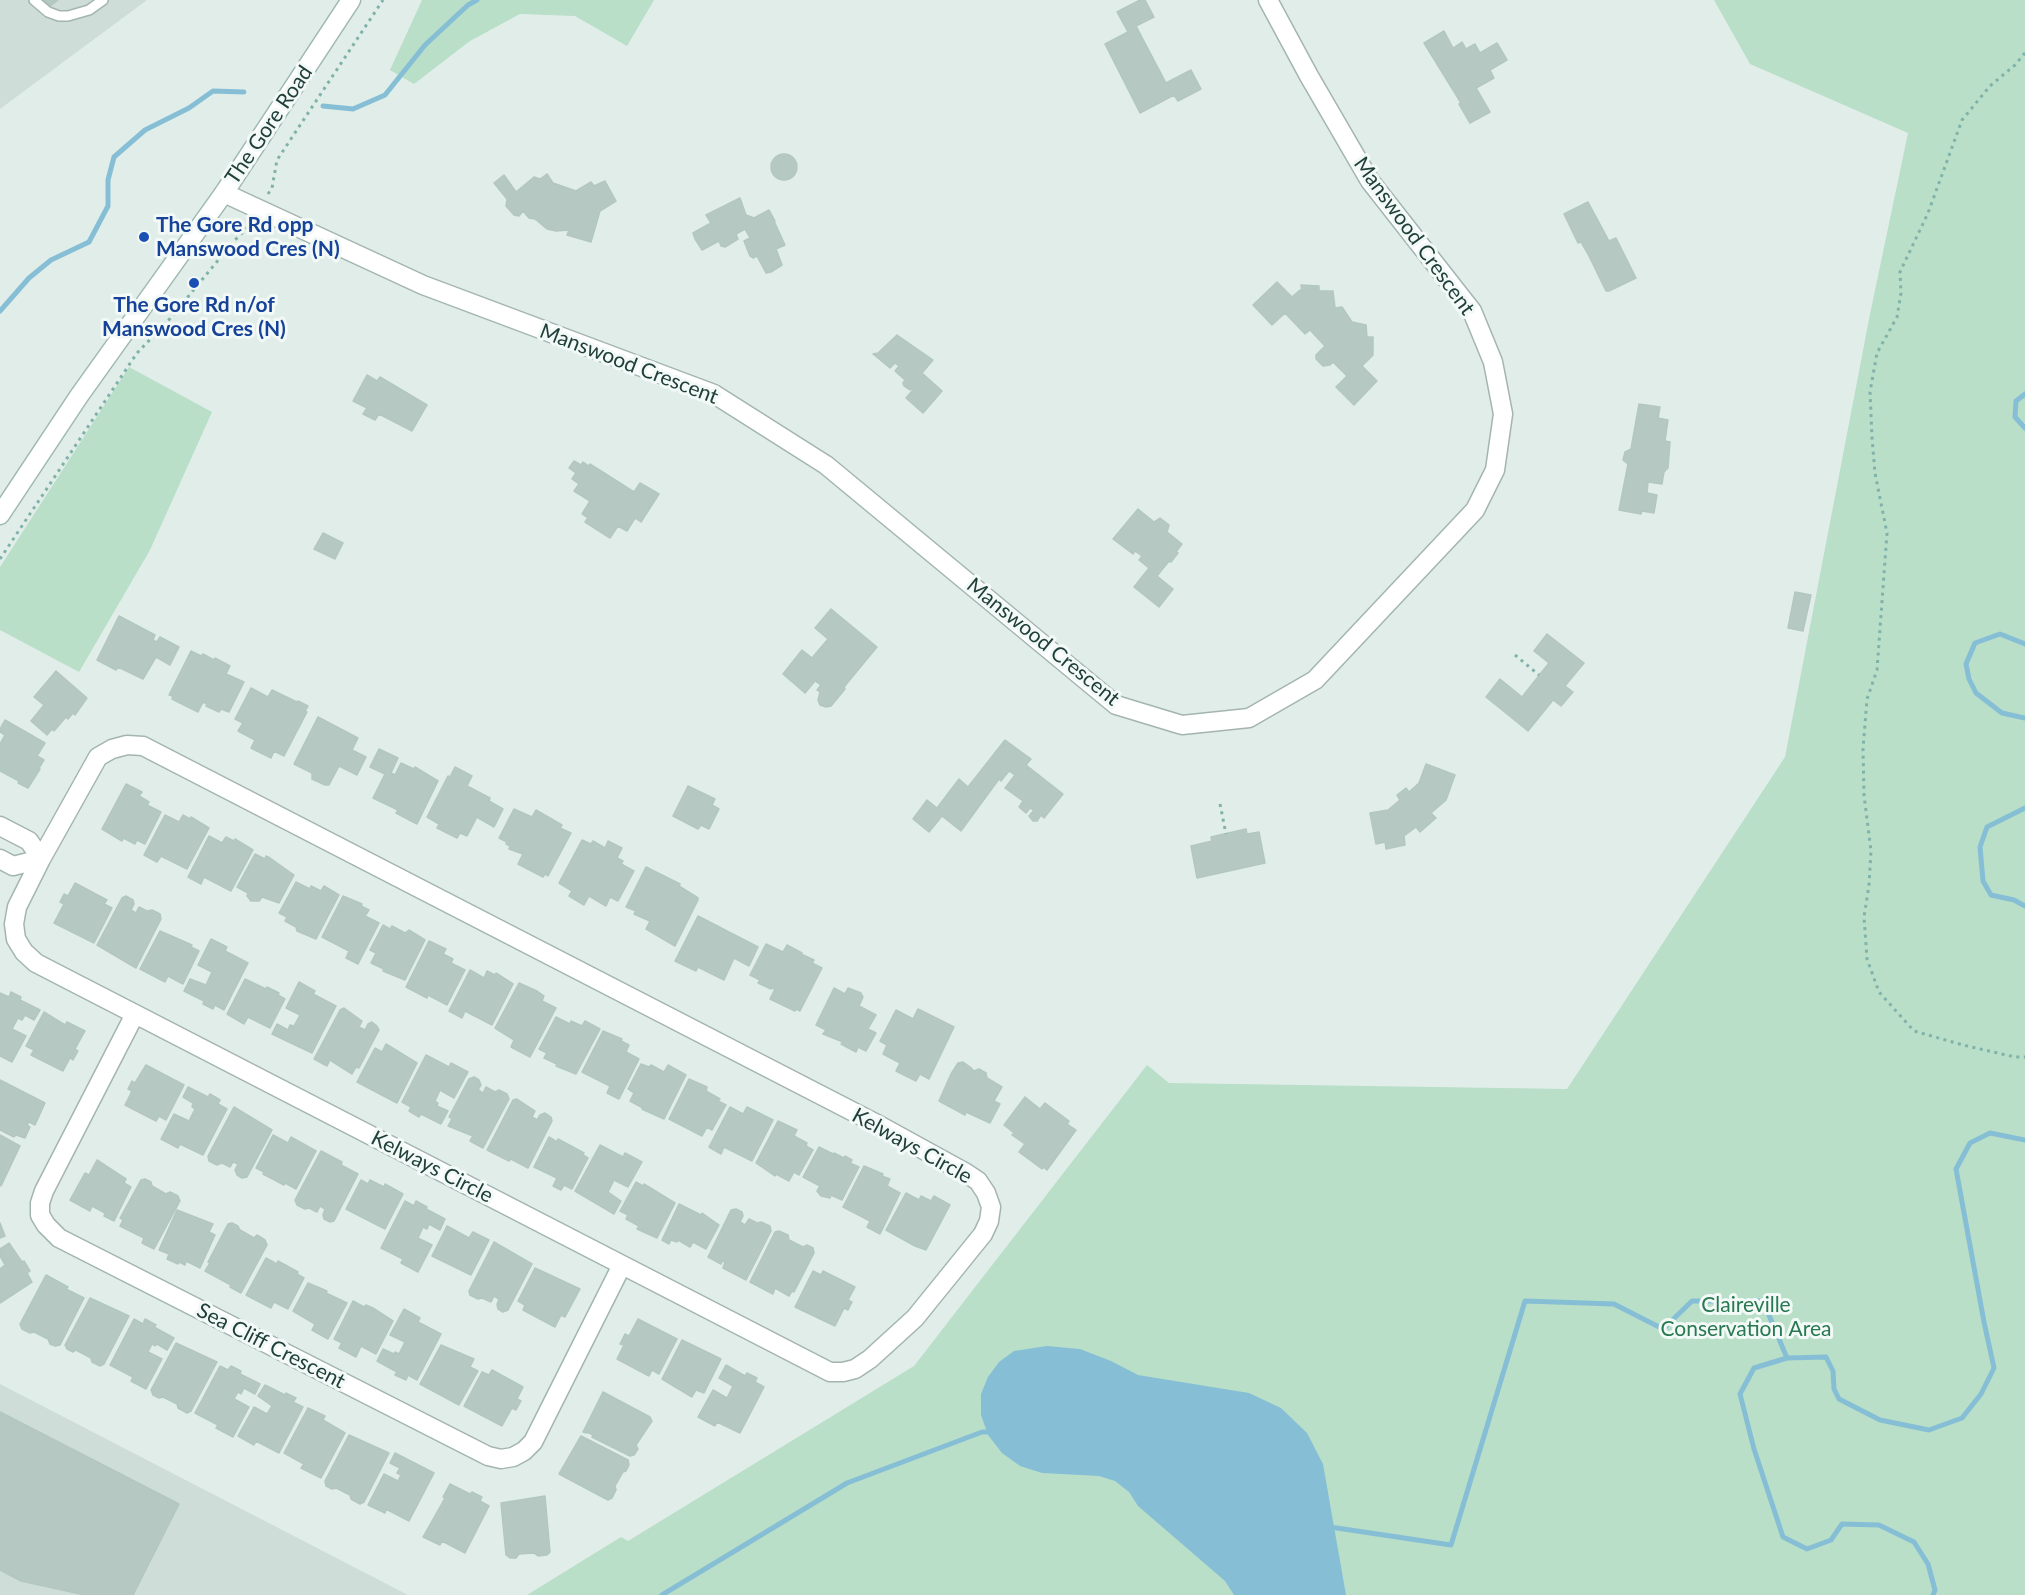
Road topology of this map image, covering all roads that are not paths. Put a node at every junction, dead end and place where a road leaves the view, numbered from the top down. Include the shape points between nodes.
1 (34, 0) edge
2 (103, 0) edge
3 (351, 0) edge
4 (1268, 0) edge
5 (224, 193) junction
6 (0, 515) edge
7 (0, 826) edge
8 (41, 858) junction
9 (0, 859) edge
10 (135, 1014) junction
11 (622, 1265) junction

1 - 2 lane via 59,16 89,10
3 - 5 street, The Gore Road
4 - 5 street, Manswood Crescent via 1370,181 1472,311 1493,362 1503,414 1495,470 1475,510 1315,680 1249,718 1182,725 1116,705 826,465 714,394 423,285
5 - 6 street, The Gore Road via 79,396
7 - 8 street via 29,841
8 - 9 street via 13,866
8 - 10 street, Kelways Circle via 17,907 16,939 36,963
8 - 11 street, Kelways Circle via 98,757 127,745 143,746 946,1162 978,1182 990,1207 983,1234 915,1318 870,1359 843,1372 830,1372 814,1365
10 - 11 street, Kelways Circle
10 - 11 street, Sea Cliff Crescent via 40,1203 40,1215 46,1225 70,1243 488,1456 501,1459 519,1454 533,1442

